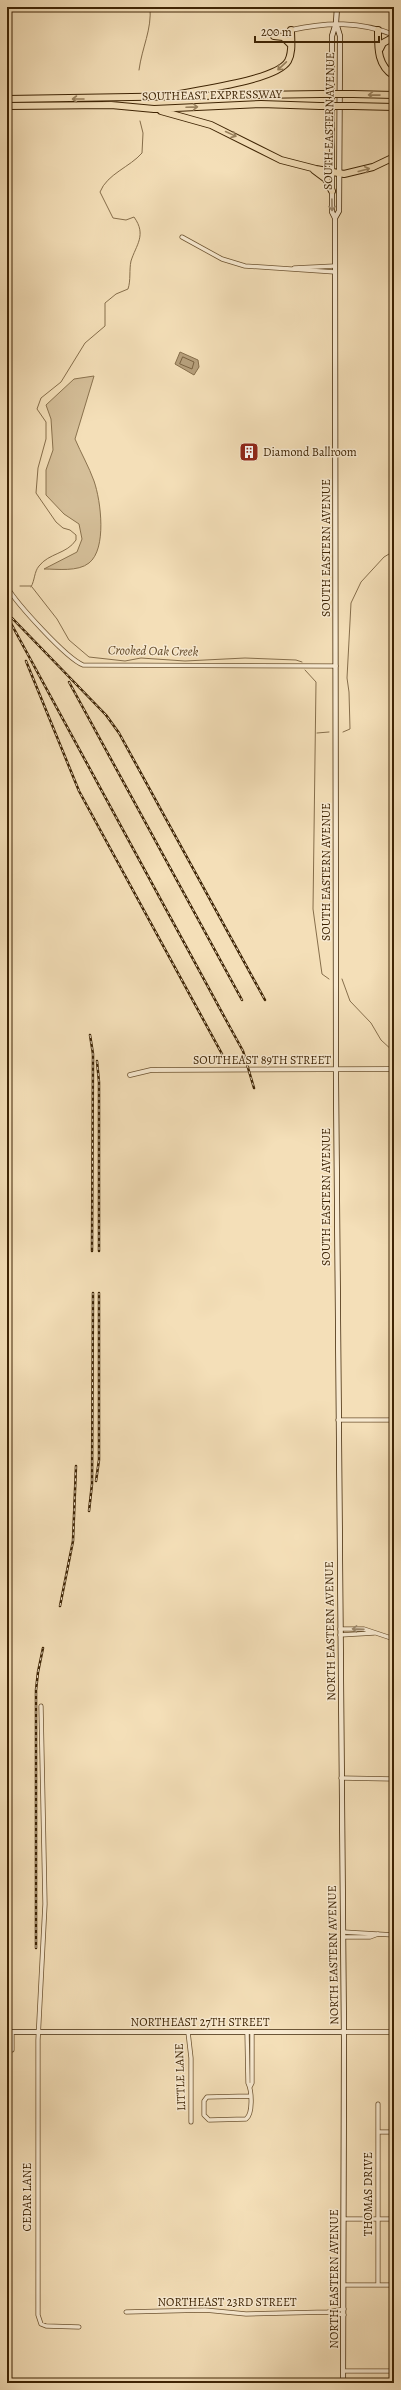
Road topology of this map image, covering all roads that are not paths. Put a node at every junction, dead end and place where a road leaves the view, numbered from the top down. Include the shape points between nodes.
1 (336, 7) edge
2 (336, 23) junction
3 (291, 30) joint
4 (378, 30) junction
5 (274, 36) dead end
6 (394, 36) edge
7 (291, 45) junction
8 (378, 52) junction
9 (394, 76) edge
10 (394, 95) edge
11 (168, 97) junction
12 (7, 99) edge
13 (7, 106) edge
14 (394, 107) edge
15 (154, 109) junction
16 (394, 157) edge
17 (312, 169) junction
18 (335, 172) junction
19 (332, 191) junction
20 (335, 218) junction
21 (182, 237) dead end
22 (335, 266) junction
23 (289, 269) junction
24 (335, 272) junction
25 (7, 587) edge
26 (336, 666) junction
27 (394, 1069) edge
28 (336, 1070) junction
29 (130, 1075) dead end
30 (338, 1420) junction
31 (394, 1420) edge
32 (339, 1526) joint
33 (340, 1629) junction
34 (375, 1633) junction
35 (340, 1635) junction
36 (394, 1639) edge
37 (41, 1706) dead end
38 (341, 1778) junction
39 (394, 1779) edge
40 (343, 1934) junction
41 (394, 1935) edge
42 (10, 2032) edge
43 (39, 2032) junction
44 (188, 2032) junction
45 (250, 2032) junction
46 (344, 2032) junction
47 (394, 2032) edge
48 (12, 2050) dead end
49 (250, 2096) junction
50 (378, 2104) dead end
51 (191, 2122) dead end
52 (378, 2132) junction
53 (394, 2132) edge
54 (344, 2219) junction
55 (378, 2219) junction
56 (394, 2219) edge
57 (344, 2285) junction
58 (378, 2285) junction
59 (394, 2285) edge
60 (344, 2309) junction
61 (126, 2312) dead end
62 (328, 2312) junction
63 (344, 2315) junction
64 (79, 2327) dead end
65 (343, 2371) junction
66 (394, 2371) edge
67 (343, 2383) edge

1 - 2 main road, SOUTH EASTERN AVENUE
2 - 3 street
2 - 4 street
2 - 18 main road, SOUTH EASTERN AVENUE via 332,36
2 - 18 main road, SOUTH EASTERN AVENUE via 340,36
3 - 7 highway
4 - 6 street
4 - 8 highway
5 - 7 highway via 283,37
6 - 8 highway via 383,43
7 -> 11 highway via 288,60 274,73
8 - 9 highway via 384,67
10 -> 11 highway, SOUTHEAST EXPRESSWAY, bridge
11 -> 12 highway, SOUTHEAST EXPRESSWAY
13 - 15 highway, SOUTHEAST EXPRESSWAY via 111,105
15 -> 14 highway, SOUTHEAST EXPRESSWAY, bridge via 261,104
15 -> 17 highway via 211,125 281,160
18 -> 16 highway via 344,174 365,170
17 - 18 highway
17 - 19 highway via 326,179
18 - 19 main road, SOUTH EASTERN AVENUE
18 - 20 main road, SOUTH EASTERN AVENUE via 339,212
19 -> 20 main road, SOUTH EASTERN AVENUE via 332,212
20 - 22 main road, SOUTH EASTERN AVENUE
21 - 23 street via 232,263
22 - 23 street
22 - 24 main road, SOUTH EASTERN AVENUE
23 - 24 street
24 - 26 main road, SOUTH EASTERN AVENUE
25 - 26 street via 22,607 57,643 83,665
26 - 28 main road, SOUTH EASTERN AVENUE
27 - 28 street, SOUTHEAST 89TH STREET
28 - 29 street, SOUTHEAST 89TH STREET via 151,1070
28 - 30 main road, SOUTH EASTERN AVENUE
30 - 31 street
30 - 32 main road, SOUTH EASTERN AVENUE
32 - 33 main road, NORTH EASTERN AVENUE
34 -> 33 street via 364,1629
33 - 35 main road, NORTH EASTERN AVENUE
34 - 35 street
34 - 36 street
35 - 38 main road, NORTH EASTERN AVENUE
37 - 43 street via 45,1904
38 - 39 street
38 - 40 main road, NORTH EASTERN AVENUE
40 - 41 street
40 - 46 main road, NORTH EASTERN AVENUE
42 - 43 main road, NORTHEAST 27TH STREET
42 - 48 street
43 - 44 main road, NORTHEAST 27TH STREET
43 - 64 street, CEDAR LANE via 38,2315 41,2324 46,2326
44 - 45 main road, NORTHEAST 27TH STREET
44 - 51 street, LITTLE LANE via 191,2058
45 - 46 main road, NORTHEAST 27TH STREET
45 - 49 street
46 - 47 street, NORTHEAST 27TH STREET
46 - 54 main road, NORTH EASTERN AVENUE
49 - 49 street via 250,2114 246,2120 209,2120 204,2115 204,2101 207,2097
50 - 52 street, THOMAS DRIVE
52 - 53 street
52 - 55 street, THOMAS DRIVE
54 - 55 street
54 - 57 main road, NORTH EASTERN AVENUE
55 - 56 street
55 - 58 street, THOMAS DRIVE
57 - 58 street
57 - 60 main road, NORTH EASTERN AVENUE
58 - 59 street
60 - 62 street, NORTHEAST 23RD STREET
60 - 63 main road, NORTH EASTERN AVENUE
61 - 62 street, NORTHEAST 23RD STREET
62 - 63 street, NORTHEAST 23RD STREET
63 - 65 main road, NORTH EASTERN AVENUE
65 - 66 street
65 - 67 main road, NORTH EASTERN AVENUE

